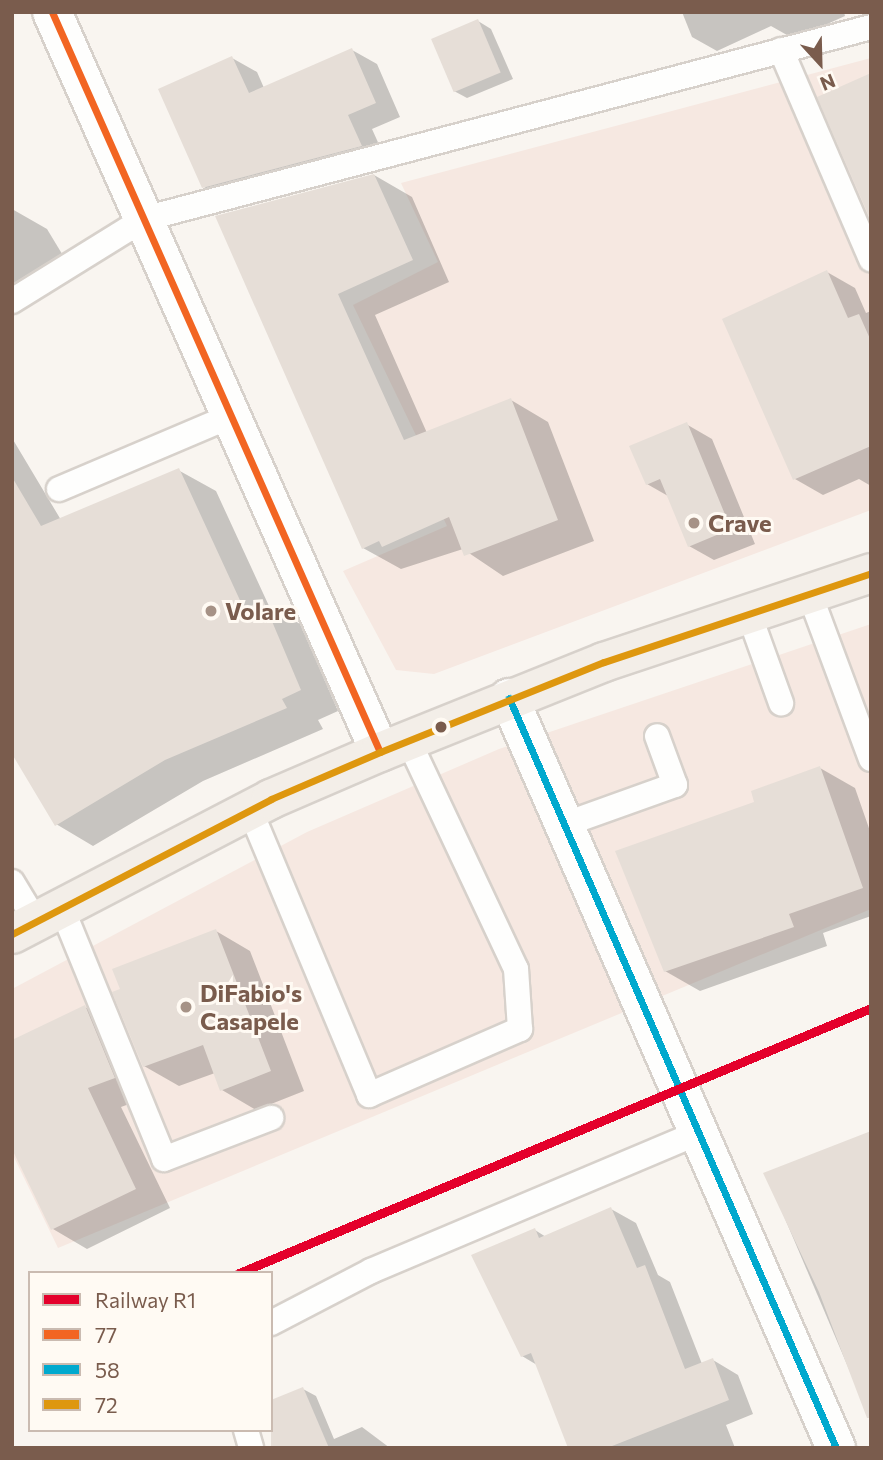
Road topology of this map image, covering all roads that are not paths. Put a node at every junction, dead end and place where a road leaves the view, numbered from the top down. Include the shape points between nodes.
1 (52, 12) edge
2 (871, 26) edge
3 (781, 50) junction
4 (144, 219) junction
5 (868, 247) edge
6 (12, 301) edge
7 (231, 416) junction
8 (59, 489) dead end
9 (871, 573) edge
10 (810, 595) junction
11 (749, 614) junction
12 (509, 698) junction
13 (781, 704) dead end
14 (657, 736) dead end
15 (394, 746) junction
16 (871, 759) edge
17 (250, 810) junction
18 (563, 825) junction
19 (12, 881) edge
20 (36, 920) edge
21 (271, 1118) dead end
22 (696, 1134) junction
23 (273, 1321) edge
24 (836, 1448) edge

1 - 4 street
2 - 3 lane
3 - 4 lane
3 - 5 lane
4 - 6 lane
4 - 7 street
7 - 8 lane
7 - 15 street
9 - 10 main road
10 - 11 main road
10 - 16 lane
11 - 12 main road
11 - 13 lane
12 - 15 main road
12 - 18 street
14 - 18 lane via 675,785
15 - 17 main road
15 - 17 lane via 516,970 520,1029 369,1095
17 - 20 main road
18 - 22 street
19 - 20 lane
20 - 21 lane via 164,1159
22 - 23 lane via 371,1270
22 - 24 street

